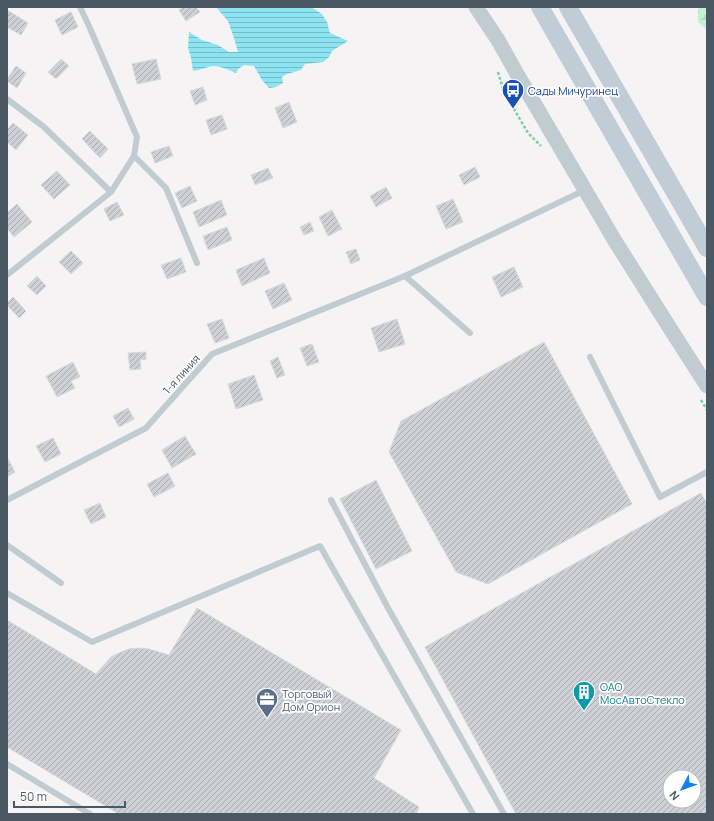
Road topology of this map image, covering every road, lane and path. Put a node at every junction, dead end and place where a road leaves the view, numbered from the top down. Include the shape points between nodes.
1 (80, 7) edge
2 (476, 7) edge
3 (540, 7) edge
4 (568, 7) edge
5 (7, 99) edge
6 (134, 156) junction
7 (585, 190) junction
8 (111, 192) junction
9 (707, 248) edge
10 (197, 263) dead end
11 (7, 276) edge
12 (405, 276) junction
13 (707, 297) edge
14 (470, 333) dead end
15 (590, 357) dead end
16 (707, 386) edge
17 (707, 472) edge
18 (7, 500) edge
19 (331, 500) dead end
20 (7, 545) edge
21 (61, 583) dead end
22 (7, 593) edge
23 (7, 764) edge
24 (90, 814) edge
25 (474, 814) edge
26 (504, 814) edge

1 - 6 lane via 137,137
2 - 7 street via 498,40
3 - 13 main road
4 - 9 main road
5 - 8 lane via 44,127
6 - 8 lane
6 - 10 lane via 166,188
7 - 12 lane, 1-я линия
7 - 16 street
8 - 11 lane
12 - 14 lane
12 - 18 lane, 1-я линия via 212,354 146,428
15 - 17 lane via 660,497
19 - 26 lane via 388,608
20 - 21 lane
22 - 25 lane via 92,642 320,546
23 - 24 lane

